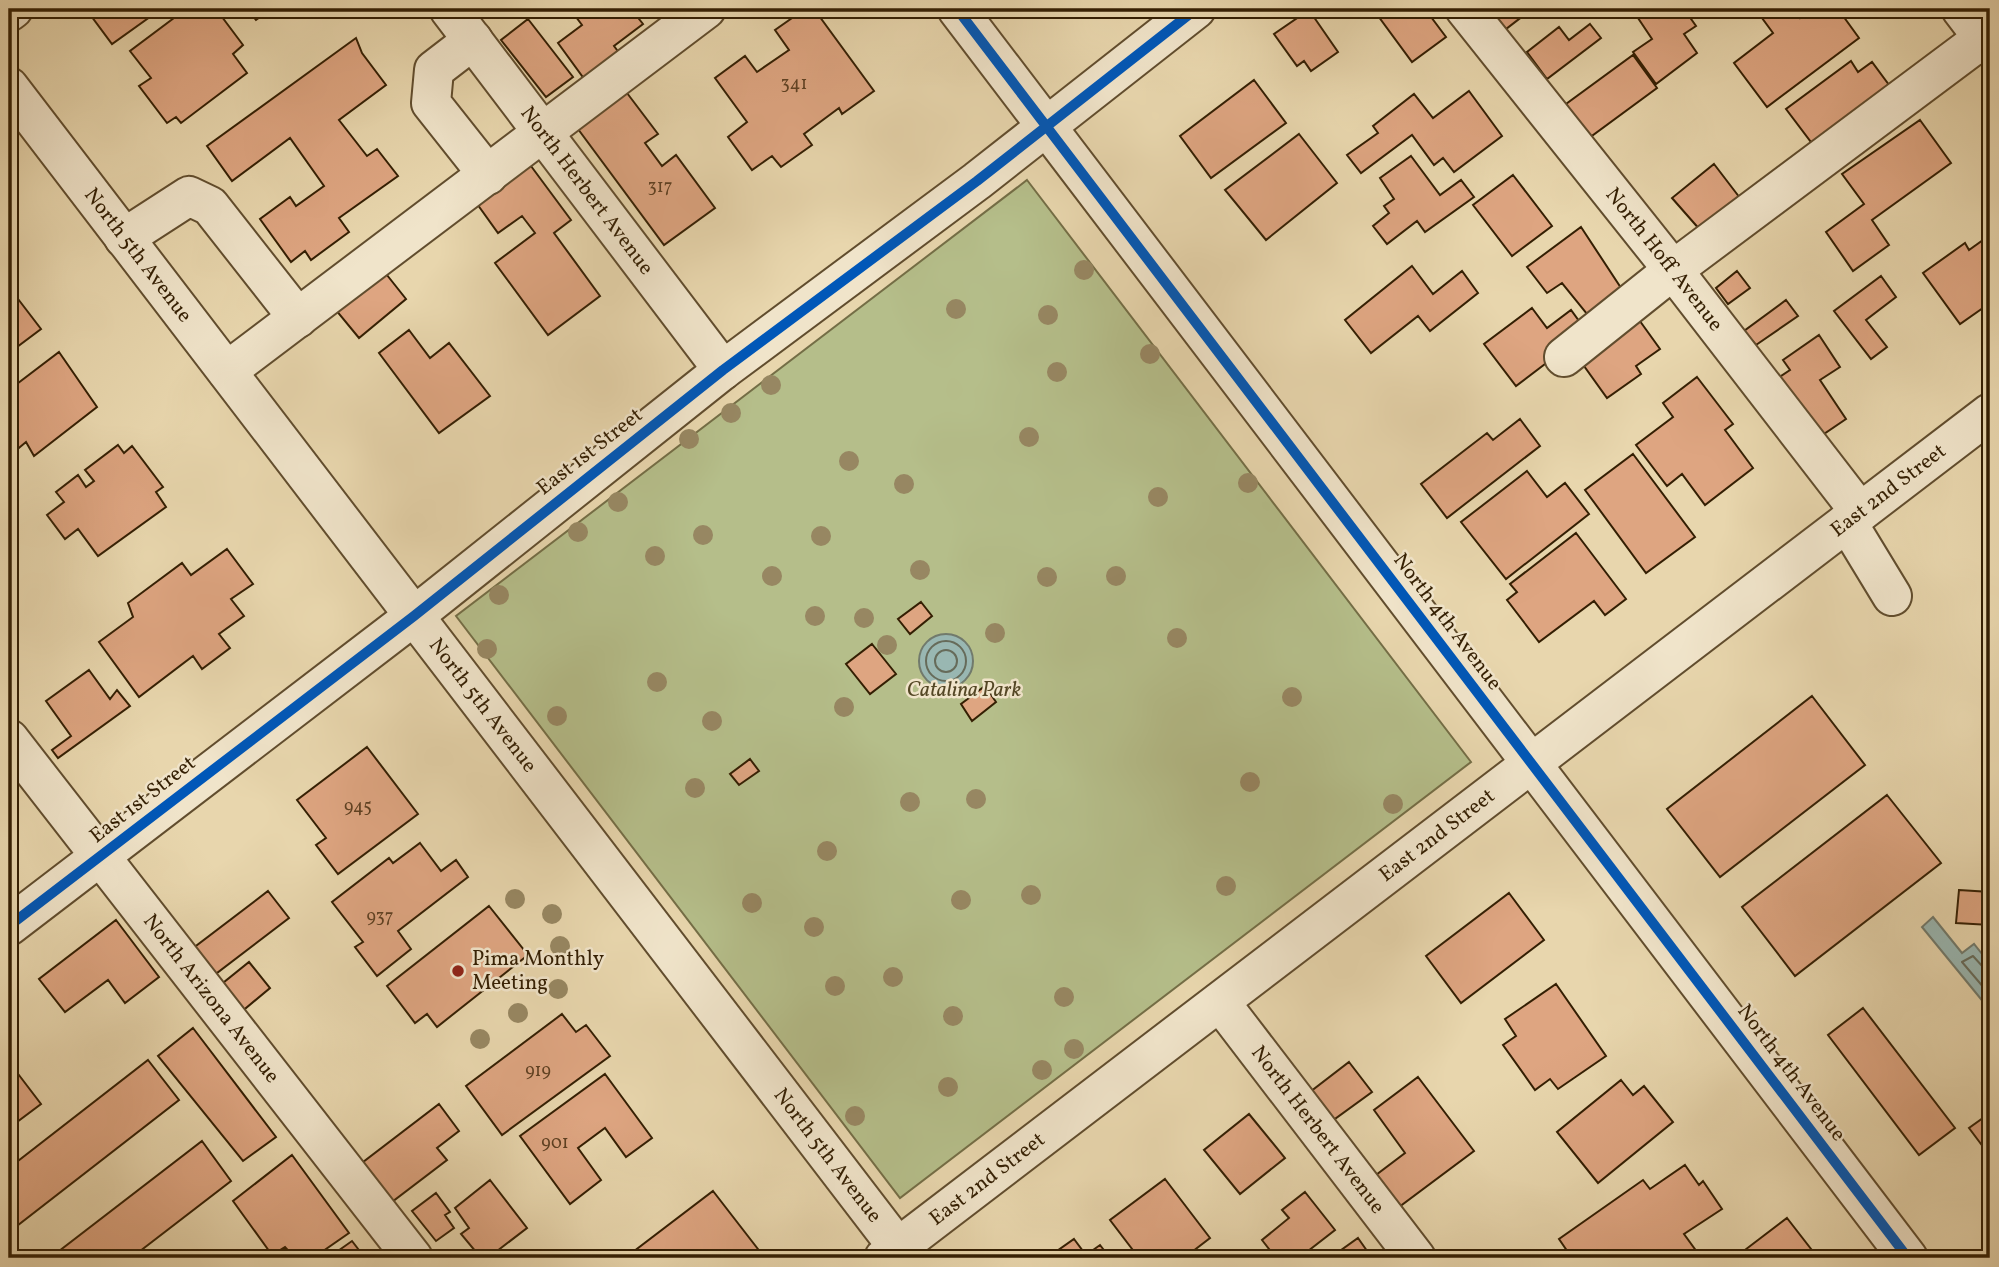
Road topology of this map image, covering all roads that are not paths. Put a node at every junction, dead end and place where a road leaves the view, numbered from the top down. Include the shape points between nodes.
1 (449, 9) edge
2 (706, 9) edge
3 (957, 9) edge
4 (1196, 9) edge
5 (1465, 9) edge
6 (1961, 9) edge
7 (473, 40) junction
8 (1988, 40) edge
9 (9, 87) edge
10 (1045, 126) junction
11 (544, 134) junction
12 (488, 175) junction
13 (124, 237) junction
14 (1673, 270) junction
15 (298, 318) junction
16 (1564, 357) dead end
17 (723, 370) junction
18 (227, 372) junction
19 (1990, 413) edge
20 (1854, 517) junction
21 (1892, 596) dead end
22 (414, 616) junction
23 (9, 739) edge
24 (1530, 762) junction
25 (100, 858) junction
26 (9, 926) edge
27 (1220, 1002) junction
28 (896, 1255) edge
29 (413, 1258) edge
30 (1416, 1258) edge
31 (1908, 1258) edge

1 - 7 street, North Herbert Avenue
2 - 11 street
3 - 10 street, North 4th Avenue
4 - 10 street, East 1st Street
5 - 14 street, North Hoff Avenue
6 - 8 street
7 - 11 street, North Herbert Avenue
7 - 12 street via 434,70 431,103
8 - 14 street
9 - 13 street, North 5th Avenue
10 - 17 street, East 1st Street
10 - 24 street, North 4th Avenue
11 - 12 street
11 - 17 street, North Herbert Avenue
12 - 15 street
13 - 15 street via 189,196 210,206
13 - 18 street, North 5th Avenue
14 - 16 street
14 - 20 street, North Hoff Avenue
15 - 18 street
17 - 22 street, East 1st Street
18 - 22 street, North 5th Avenue
19 - 20 street, East 2nd Street
20 - 21 street, North Hoff Avenue
20 - 24 street, East 2nd Street
22 - 25 street, East 1st Street
22 - 28 street, North 5th Avenue
23 - 25 street, North Arizona Avenue
24 - 27 street, East 2nd Street
24 - 31 street, North 4th Avenue
25 - 26 street, East 1st Street
25 - 29 street, North Arizona Avenue
27 - 28 street, East 2nd Street
27 - 30 street, North Herbert Avenue

